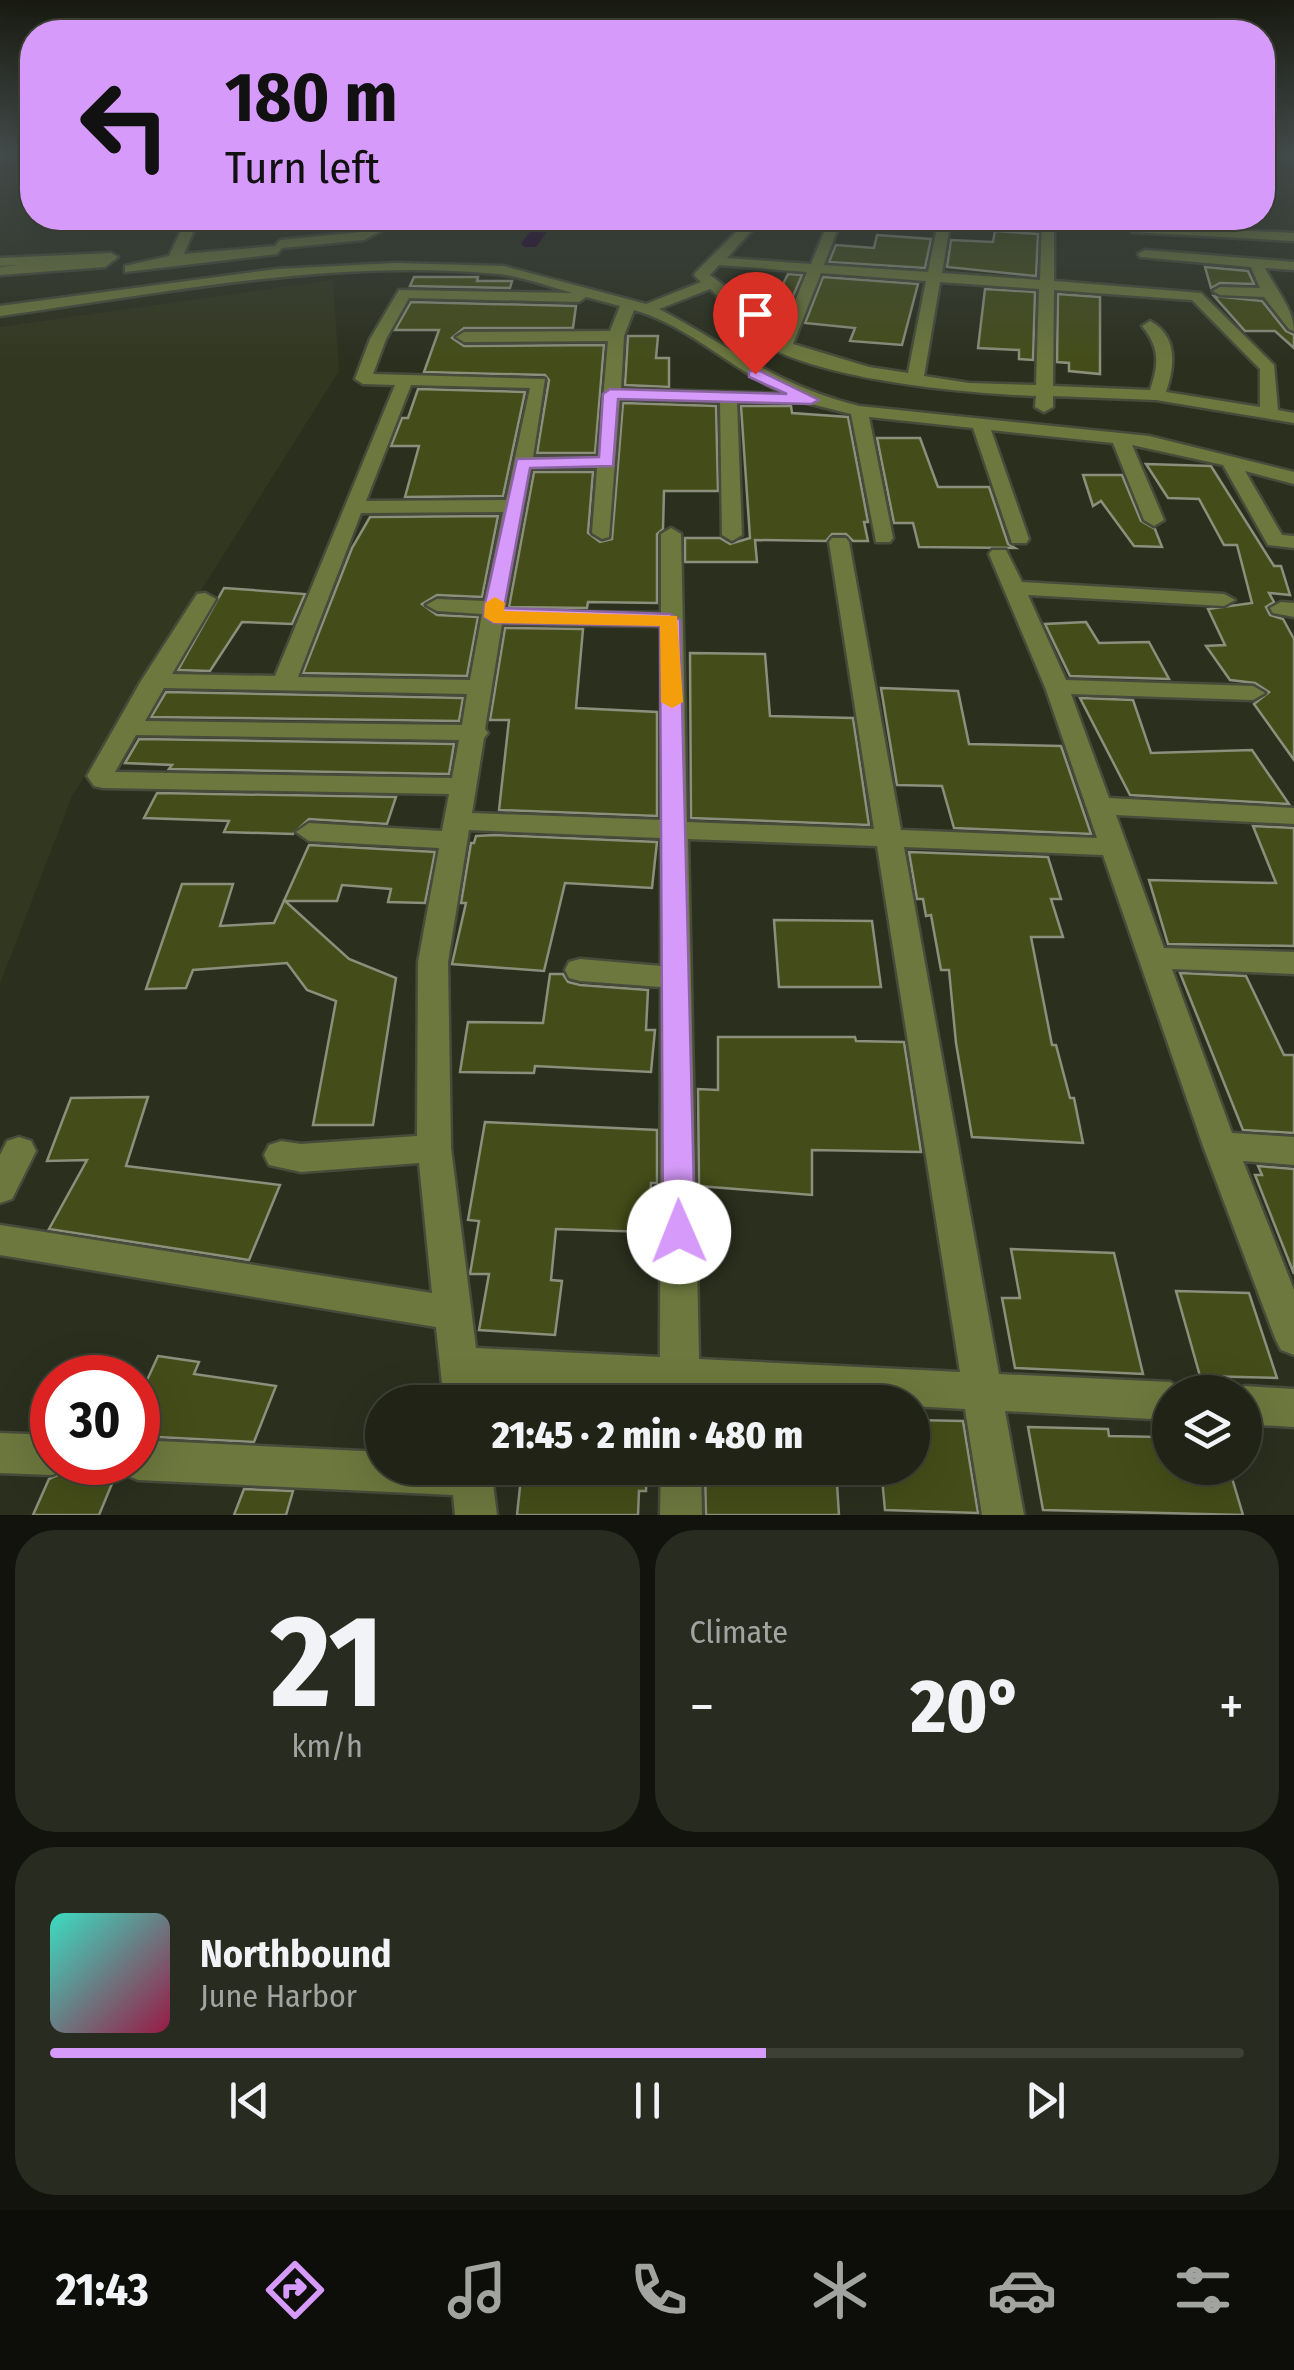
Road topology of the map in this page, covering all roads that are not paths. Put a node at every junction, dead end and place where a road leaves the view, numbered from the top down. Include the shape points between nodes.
1 (188, 230) edge
2 (373, 230) edge
3 (746, 230) edge
4 (831, 230) edge
5 (942, 230) edge
6 (1048, 230) edge
7 (1137, 230) edge
8 (1214, 230) edge
9 (1294, 237) edge
10 (278, 253) junction
11 (1145, 254) junction
12 (175, 259) junction
13 (0, 262) edge
14 (716, 262) junction
15 (1256, 263) junction
16 (1294, 266) edge
17 (130, 268) dead end
18 (815, 270) junction
19 (0, 271) edge
20 (935, 279) junction
21 (705, 286) junction
22 (1047, 286) junction
23 (1220, 290) dead end
24 (1153, 293) junction
25 (1269, 293) junction
26 (631, 304) junction
27 (0, 312) edge
28 (1150, 326) dead end
29 (1294, 326) edge
30 (616, 336) junction
31 (464, 337) dead end
32 (784, 348) junction
33 (405, 380) junction
34 (915, 381) junction
35 (610, 394) junction
36 (1156, 395) junction
37 (728, 397) junction
38 (811, 400) junction
39 (1043, 408) junction
40 (859, 411) junction
41 (1270, 414) junction
42 (1294, 418) edge
43 (980, 424) junction
44 (1120, 437) junction
45 (1230, 460) junction
46 (607, 462) junction
47 (523, 463) junction
48 (1294, 478) edge
49 (514, 506) junction
50 (355, 507) junction
51 (1154, 520) dead end
52 (602, 533) dead end
53 (672, 534) dead end
54 (732, 535) dead end
55 (883, 538) dead end
56 (1019, 539) dead end
57 (840, 542) dead end
58 (1294, 542) edge
59 (999, 554) dead end
60 (1015, 588) junction
61 (204, 599) dead end
62 (1224, 600) dead end
63 (437, 606) dead end
64 (494, 613) junction
65 (670, 620) junction
66 (154, 681) junction
67 (283, 684) junction
68 (483, 687) junction
69 (1058, 688) junction
70 (1254, 693) dead end
71 (129, 728) junction
72 (476, 733) junction
73 (466, 786) junction
74 (1100, 806) junction
75 (1294, 816) edge
76 (457, 830) junction
77 (675, 830) junction
78 (309, 832) dead end
79 (890, 838) junction
80 (1115, 847) junction
81 (1155, 958) junction
82 (1294, 963) edge
83 (580, 970) dead end
84 (676, 978) junction
85 (1220, 1146) junction
86 (434, 1148) junction
87 (1294, 1150) edge
88 (19, 1151) dead end
89 (280, 1155) dead end
90 (0, 1189) edge
91 (0, 1240) edge
92 (455, 1313) junction
93 (1294, 1338) edge
94 (461, 1384) edge
95 (498, 1385) edge
96 (680, 1385) edge
97 (930, 1389) edge
98 (982, 1389) junction
99 (1152, 1399) edge
100 (1262, 1406) edge
101 (1294, 1408) edge
102 (0, 1453) edge
103 (30, 1455) edge
104 (160, 1462) edge
105 (681, 1485) edge
106 (473, 1486) edge
107 (682, 1515) edge
108 (1004, 1515) edge

1 - 12 street
2 - 10 street
3 - 14 street
4 - 18 street
5 - 20 street
6 - 22 street
7 - 11 street
8 - 9 street
10 - 12 street
10 - 26 street via 525,274
10 - 27 street
11 - 15 street
11 - 24 street
12 - 17 street
13 - 19 street via 111,257 105,264
14 - 18 street
14 - 21 street via 701,275
15 - 16 street
15 - 25 street
18 - 20 street
18 - 32 street
20 - 22 street
20 - 34 street
21 - 26 street
21 - 32 street via 730,297 761,336
22 - 24 street
22 - 39 street
23 - 25 street
24 - 41 street via 1196,296 1268,368
25 - 29 street
26 - 30 street
26 - 33 street via 404,293 364,379
26 - 38 street
28 - 36 street via 1167,352
30 - 31 street
30 - 35 street
32 - 34 street
33 - 47 street via 539,383
33 - 50 street
34 - 39 street
35 - 37 street
35 - 46 street
36 - 39 street
36 - 41 street
37 - 38 street
37 - 54 street
38 - 40 street
39 - 43 street
39 - 44 street
40 - 43 street
40 - 55 street
41 - 42 street
43 - 56 street
44 - 45 street
44 - 51 street
45 - 48 street
45 - 58 street via 1276,541
46 - 47 street
46 - 52 street
47 - 49 street
49 - 50 street
49 - 64 street
50 - 67 street
53 - 65 street
57 - 79 street
59 - 60 street
60 - 62 street
60 - 69 street
61 - 66 street
63 - 64 street
64 - 65 street
64 - 68 street
65 - 77 street
66 - 67 street
66 - 71 street
67 - 68 street
68 - 72 street
69 - 70 street
69 - 74 street
71 - 72 street
71 - 73 street via 100,776 108,783
72 - 73 street
73 - 76 street
74 - 75 street
74 - 80 street
76 - 77 street
76 - 78 street
76 - 86 street via 434,962
77 - 79 street
77 - 84 street
79 - 80 street
79 - 98 street
80 - 81 street
81 - 82 street
81 - 85 street
83 - 84 street
84 - 96 street
85 - 87 street
85 - 93 street
86 - 89 street
86 - 92 street
88 - 90 street
91 - 92 street
92 - 94 street
94 - 95 street
97 - 98 street
98 - 99 street
98 - 108 street
100 - 101 street
102 - 103 street
104 - 106 street
105 - 107 street

